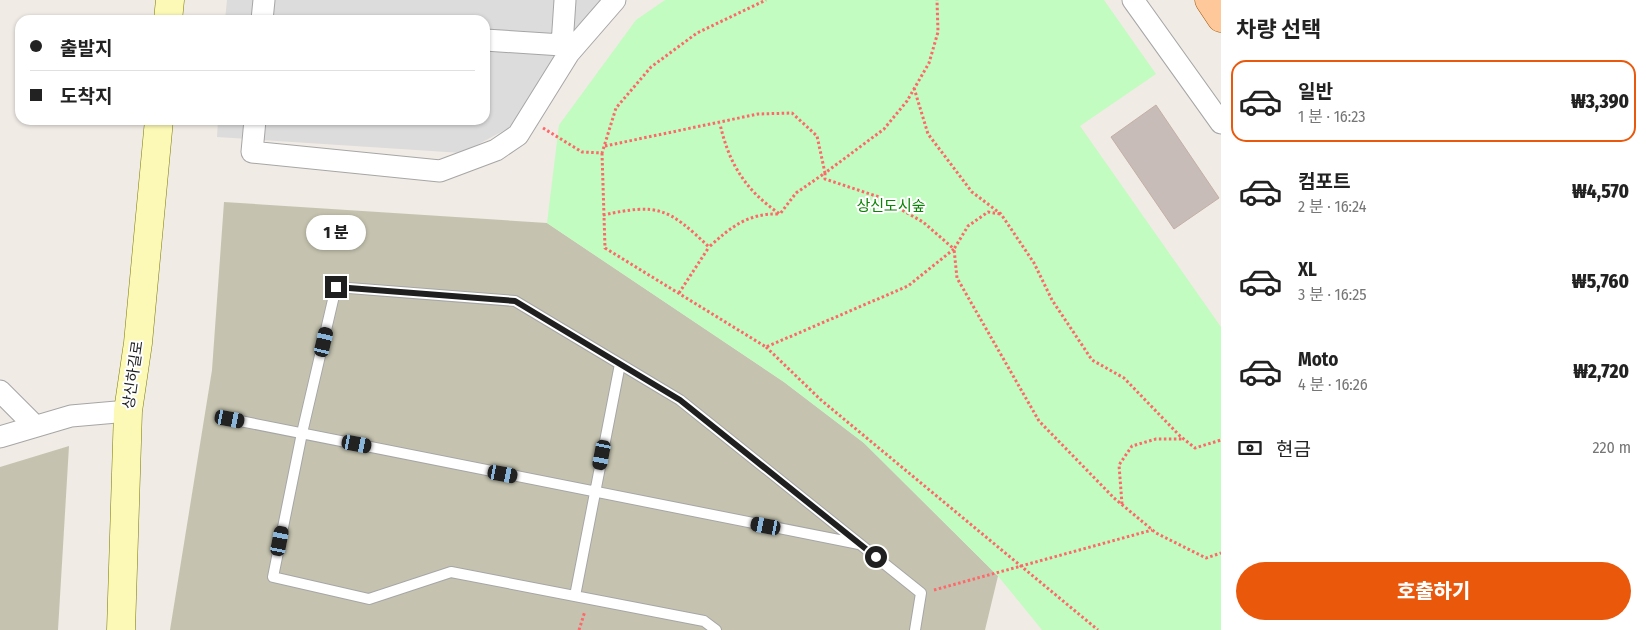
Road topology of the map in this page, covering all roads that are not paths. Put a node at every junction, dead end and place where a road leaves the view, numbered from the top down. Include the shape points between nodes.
1 (170, 0) edge
2 (264, 0) edge
3 (565, 0) edge
4 (615, 0) edge
5 (1133, 0) edge
6 (1208, 0) edge
7 (168, 15) edge
8 (262, 15) edge
9 (1221, 18) edge
10 (490, 41) edge
11 (565, 49) junction
12 (1221, 123) edge
13 (159, 125) edge
14 (255, 125) edge
15 (620, 364) junction
16 (0, 391) edge
17 (128, 411) junction
18 (230, 419) dead end
19 (34, 425) junction
20 (302, 433) junction
21 (0, 437) edge
22 (595, 492) junction
23 (861, 545) junction
24 (575, 596) junction
25 (120, 630) edge
26 (716, 630) edge
27 (915, 630) edge

1 - 7 street
2 - 8 street
3 - 11 street
4 - 11 street
5 - 12 street
6 - 9 main road
10 - 11 street
11 - 14 street via 518,135 496,150 440,171 252,152
13 - 17 street, 상신하길로 via 139,334
15 - 20 lane via 515,301 336,287
15 - 22 lane
15 - 23 lane via 680,400
16 - 19 street
17 - 19 street via 71,416
17 - 25 street, 상신하길로
18 - 20 lane
19 - 21 street
20 - 22 lane
20 - 24 lane via 273,577 369,599 451,572
22 - 23 lane
22 - 24 lane
23 - 27 lane via 921,593
24 - 26 lane via 704,621

